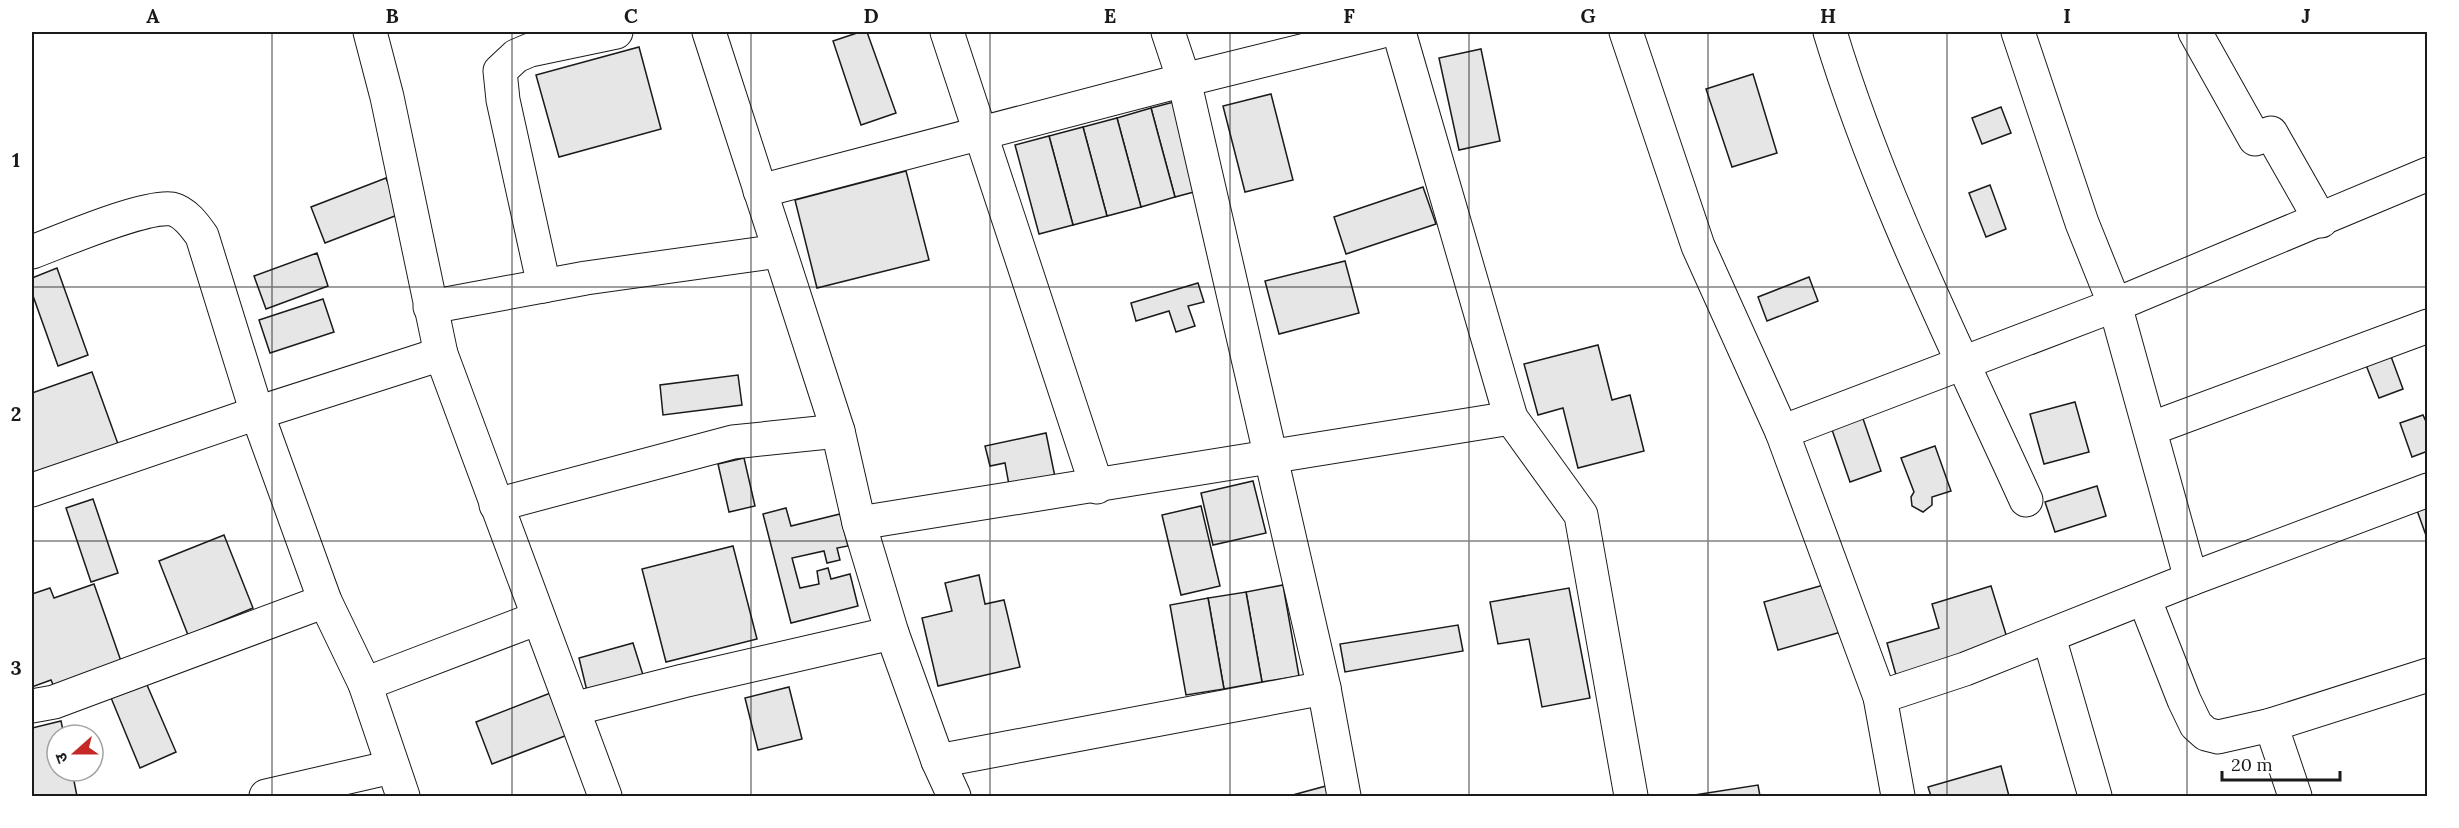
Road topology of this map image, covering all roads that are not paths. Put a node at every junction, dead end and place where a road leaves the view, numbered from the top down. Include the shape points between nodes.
1 (370, 32) edge
2 (616, 32) edge
3 (709, 32) edge
4 (947, 32) edge
5 (1168, 32) edge
6 (1379, 32) edge
7 (1399, 32) edge
8 (1626, 32) edge
9 (1830, 32) edge
10 (2018, 32) edge
11 (2195, 32) edge
12 (1184, 80) junction
13 (982, 132) junction
14 (2427, 174) edge
15 (760, 191) junction
16 (2321, 220) junction
17 (779, 251) junction
18 (32, 252) edge
19 (544, 286) junction
20 (2115, 305) junction
21 (430, 307) junction
22 (2427, 326) edge
23 (441, 354) junction
24 (1964, 362) junction
25 (258, 413) junction
26 (1511, 418) junction
27 (2150, 429) junction
28 (838, 431) junction
29 (1782, 432) junction
30 (1270, 456) junction
31 (1097, 487) junction
32 (32, 490) edge
33 (2427, 490) edge
34 (2026, 500) dead end
35 (496, 505) junction
36 (859, 523) junction
37 (2191, 579) junction
38 (2144, 598) junction
39 (325, 601) junction
40 (538, 618) junction
41 (892, 633) junction
42 (2049, 637) junction
43 (2427, 675) edge
44 (365, 684) junction
45 (1324, 688) junction
46 (1880, 697) junction
47 (32, 706) edge
48 (573, 709) junction
49 (2271, 725) junction
50 (938, 761) junction
51 (398, 782) edge
52 (266, 796) edge
53 (605, 796) edge
54 (954, 796) edge
55 (1344, 796) edge
56 (1631, 796) edge
57 (1899, 796) edge
58 (2095, 796) edge
59 (2295, 796) edge

1 - 21 street
2 - 19 street via 530,50 516,56 500,71
3 - 15 street
4 - 13 street
5 - 12 street
6 - 12 street
7 - 26 street
8 - 29 street via 1698,246
9 - 24 street via 1884,188
10 - 20 street via 2082,223
11 - 16 street via 2255,139 2271,133
12 - 13 street
12 - 30 street
13 - 15 street
13 - 31 street
14 - 16 street
15 - 17 street
16 - 20 street
17 - 19 street
17 - 28 street
18 - 25 street via 145,211 173,209 192,221 202,236
19 - 21 street
20 - 24 street
20 - 27 street
21 - 23 street
22 - 27 street
23 - 25 street
23 - 35 street
24 - 29 street
24 - 34 street
25 - 32 street
25 - 39 street
26 - 30 street
26 - 56 street via 1581,515
27 - 37 street
28 - 35 street via 733,442
28 - 36 street
29 - 46 street
30 - 31 street
30 - 45 street
31 - 36 street
33 - 37 street
35 - 40 street
36 - 41 street
37 - 38 street
38 - 42 street
38 - 49 street via 2196,725 2206,734 2218,737
39 - 44 street
39 - 47 street via 54,702
40 - 44 street
40 - 48 street
41 - 48 street
41 - 50 street
42 - 46 street
42 - 58 street
43 - 49 street
44 - 51 street
45 - 50 street
45 - 55 street
46 - 57 street
48 - 53 street
49 - 59 street
50 - 54 street
51 - 52 street

